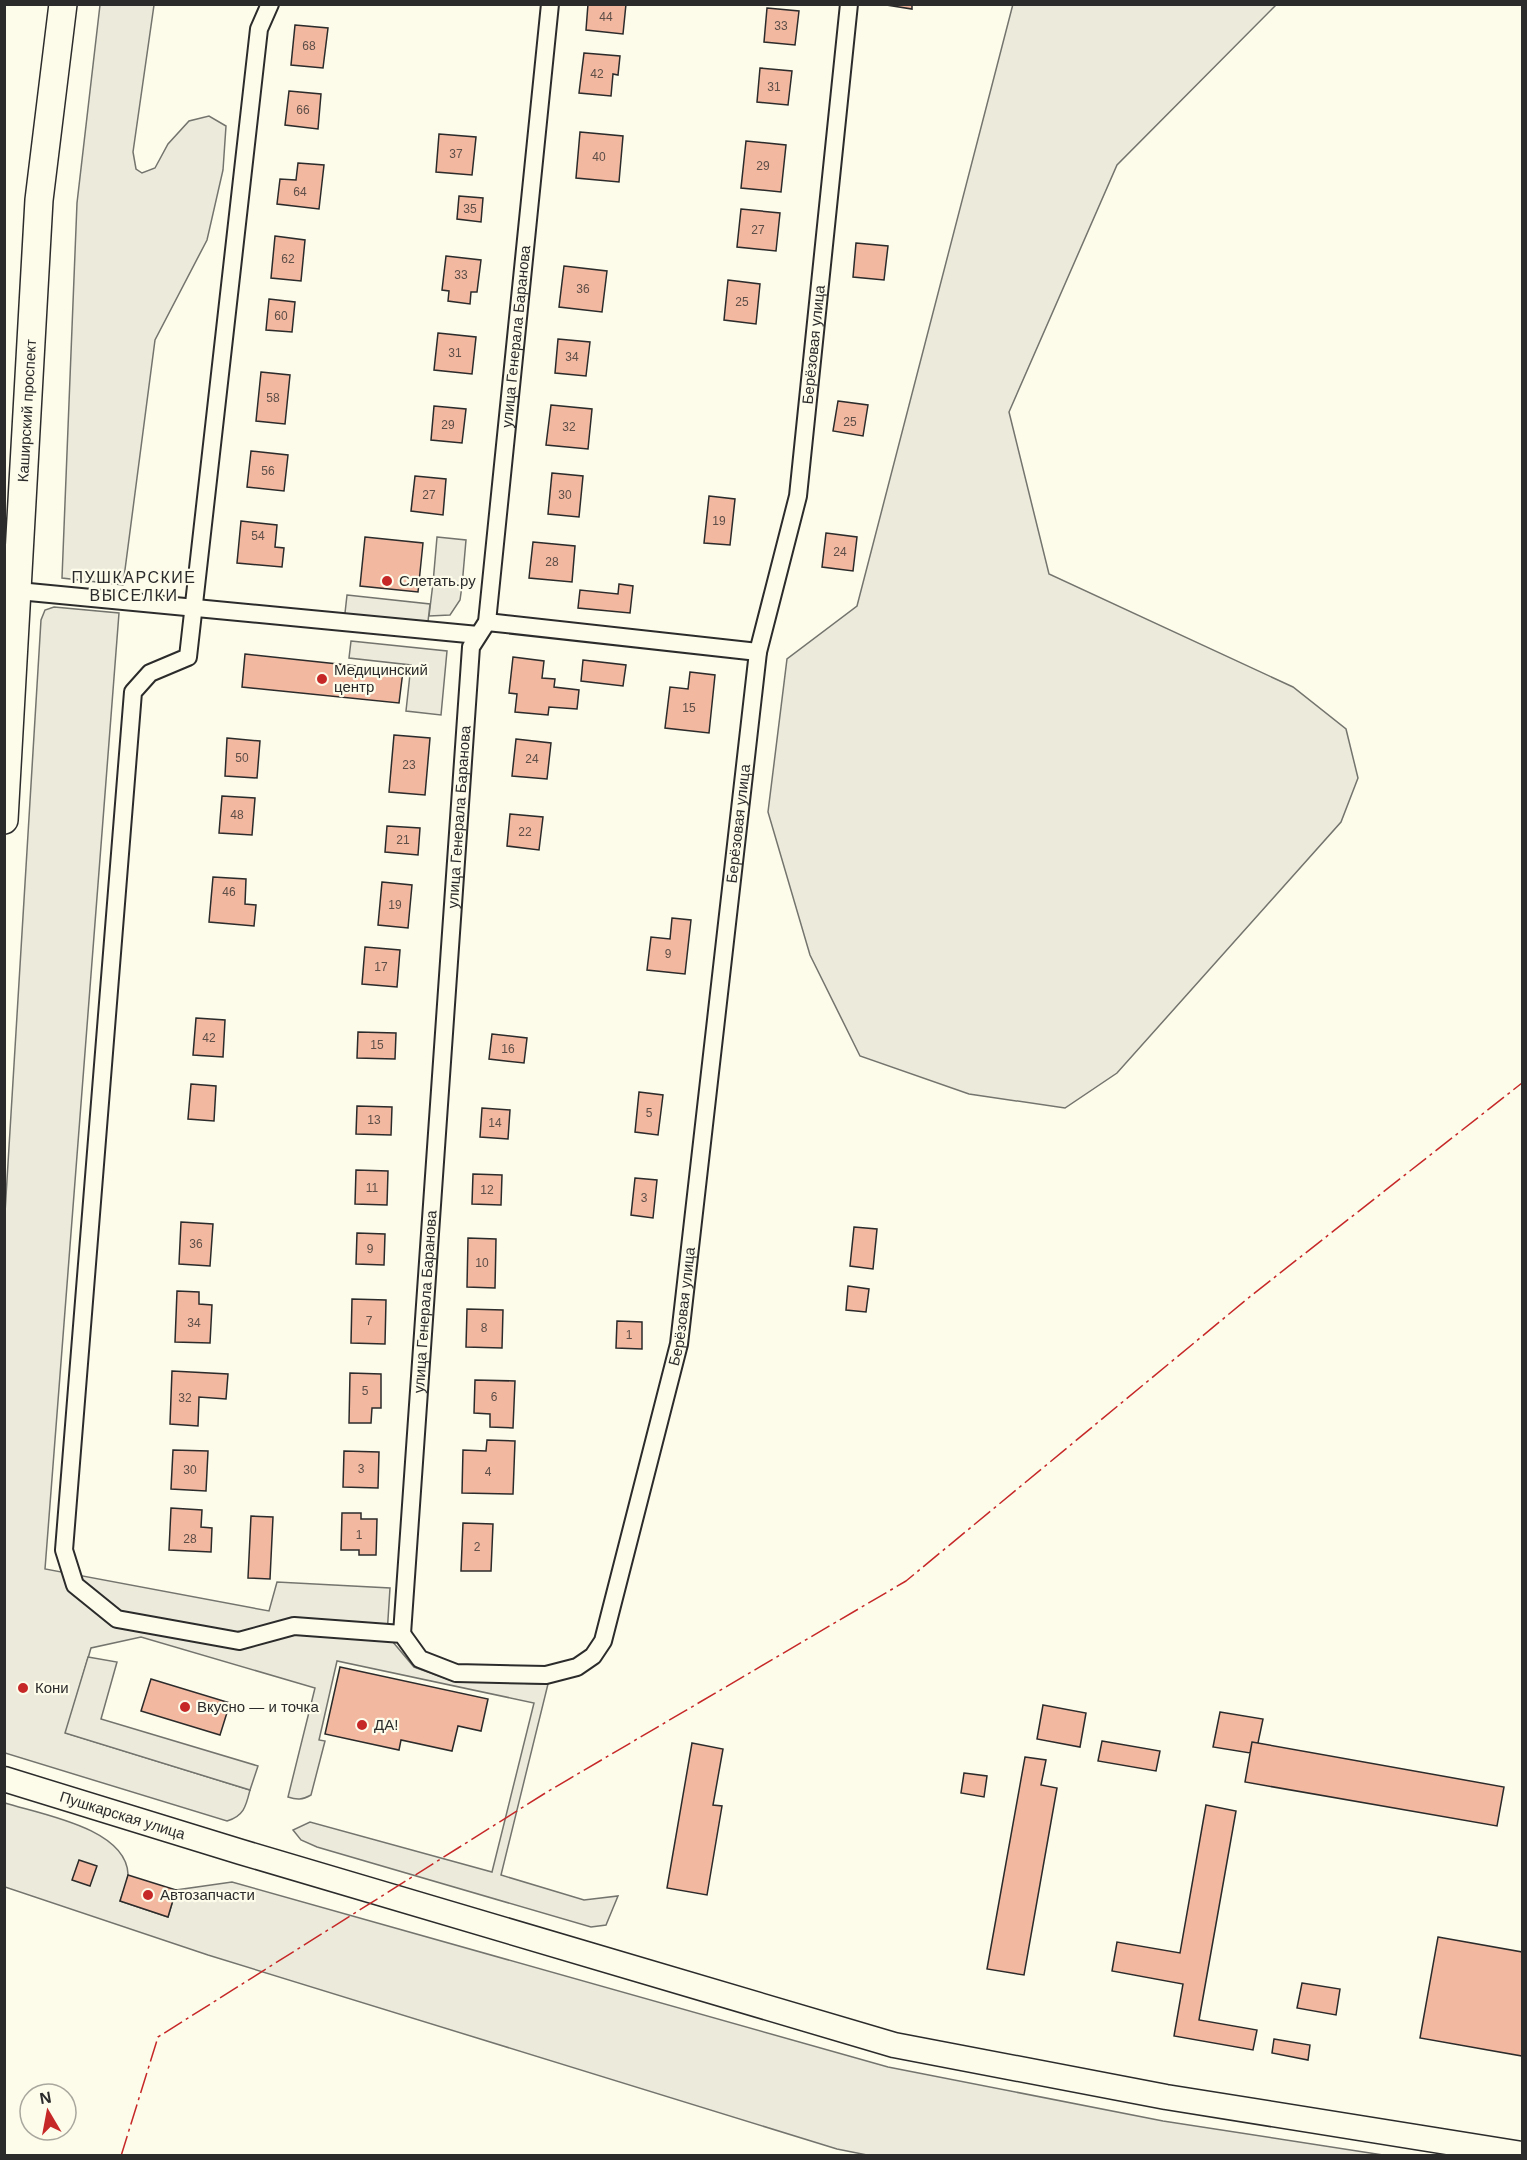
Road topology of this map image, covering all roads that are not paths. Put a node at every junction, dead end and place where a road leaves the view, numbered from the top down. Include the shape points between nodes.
1 (63, 4) edge
2 (270, 4) edge
3 (550, 4) edge
4 (849, 4) edge
5 (10, 590) edge
6 (193, 606) junction
7 (483, 628) junction
8 (758, 652) junction
9 (4, 820) edge
10 (402, 1634) junction
11 (4, 1779) edge
12 (1522, 2154) edge

1 - 5 main road, Каширский проспект via 39,200
2 - 6 street via 259,29
3 - 7 street, улица Генерала Баранова
4 - 8 street, Берёзовая улица via 798,496
5 - 6 street
5 - 9 main road, Каширский проспект
6 - 7 street
6 - 10 street via 188,657 150,673 133,692 64,1550 75,1585 117,1619 239,1641 294,1626
7 - 8 street
7 - 10 street, улица Генерала Баранова via 471,647
8 - 10 street, Берёзовая улица via 679,1344 603,1641 593,1656 577,1667 546,1675 456,1673 420,1659
11 - 12 main road, Пушкарская улица via 894,2044 1166,2097

